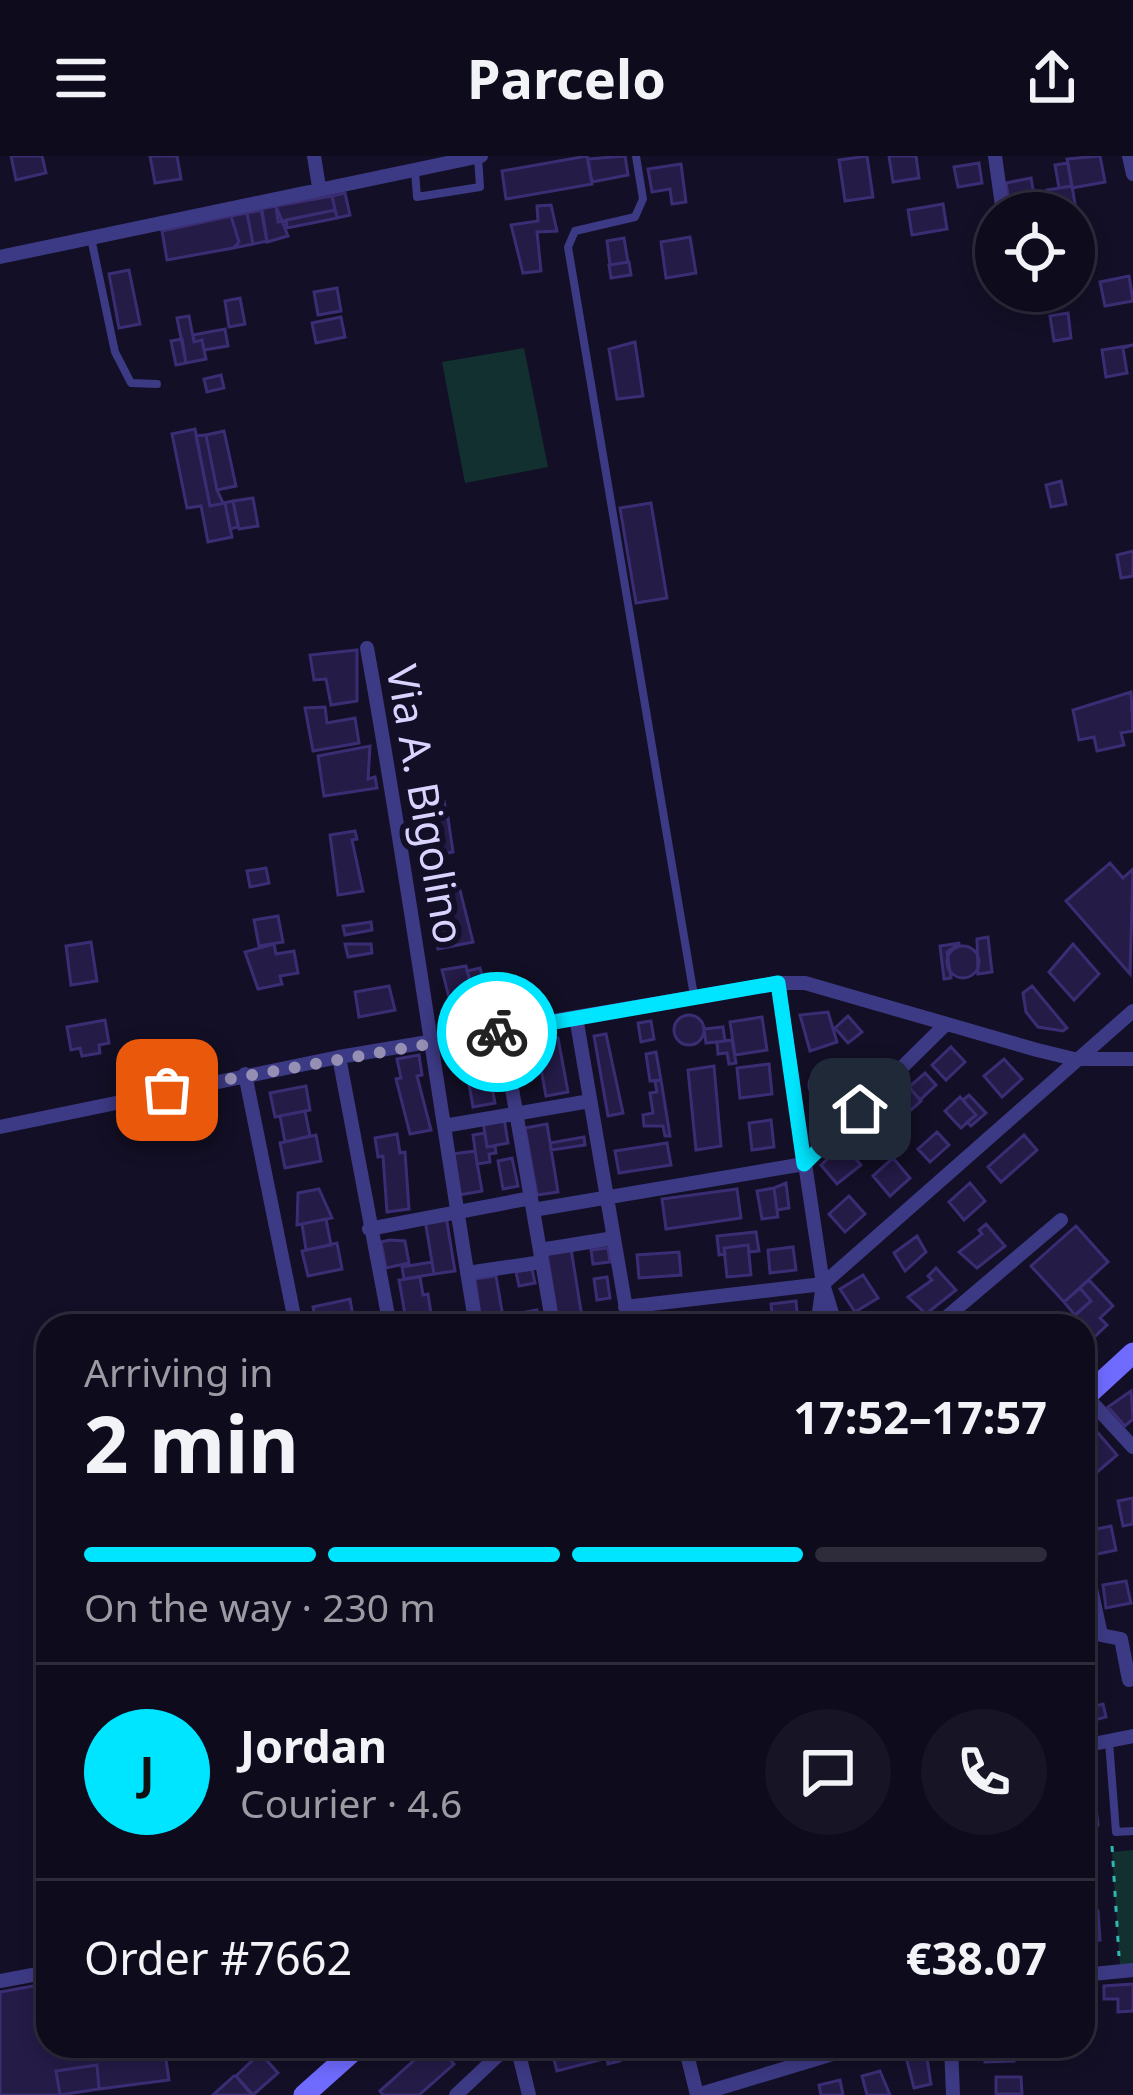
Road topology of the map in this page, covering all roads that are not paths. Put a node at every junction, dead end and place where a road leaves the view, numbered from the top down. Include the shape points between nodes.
1 (314, 156) edge
2 (479, 156) edge
3 (636, 156) edge
4 (995, 156) edge
5 (1130, 156) edge
6 (415, 169) junction
7 (1133, 174) edge
8 (319, 187) junction
9 (1001, 192) edge
10 (91, 236) junction
11 (0, 256) edge
12 (158, 384) dead end
13 (367, 648) dead end
14 (778, 983) junction
15 (694, 996) junction
16 (1133, 1011) edge
17 (576, 1017) junction
18 (944, 1026) junction
19 (502, 1031) junction
20 (430, 1044) junction
21 (339, 1057) junction
22 (1074, 1059) junction
23 (1133, 1059) edge
24 (245, 1074) junction
25 (590, 1101) junction
26 (516, 1114) junction
27 (444, 1126) junction
28 (0, 1127) edge
29 (804, 1164) junction
30 (608, 1198) junction
31 (532, 1204) junction
32 (458, 1212) junction
33 (1061, 1220) dead end
34 (369, 1228) junction
35 (614, 1238) junction
36 (541, 1256) junction
37 (467, 1273) junction
38 (823, 1284) junction
39 (625, 1307) junction
40 (294, 1314) edge
41 (387, 1314) edge
42 (474, 1314) edge
43 (551, 1314) edge
44 (626, 1314) edge
45 (819, 1314) edge
46 (832, 1314) edge
47 (950, 1314) edge
48 (1133, 1353) edge
49 (1095, 1388) edge
50 (1095, 1407) edge
51 (1133, 1447) edge
52 (1095, 1607) edge
53 (1129, 1680) dead end
54 (1133, 1736) edge
55 (1109, 1740) junction
56 (1095, 1743) edge
57 (1133, 1831) edge
58 (1126, 1970) edge
59 (36, 1974) edge
60 (1095, 1974) edge
61 (0, 1981) edge
62 (346, 2058) edge
63 (498, 2058) edge
64 (516, 2058) edge
65 (688, 2058) edge
66 (820, 2058) edge
67 (951, 2058) edge
68 (304, 2095) edge
69 (456, 2095) edge
70 (529, 2095) edge
71 (697, 2095) edge
72 (953, 2095) edge

1 - 8 street
2 - 6 street
2 - 6 lane via 480,187 417,197
3 - 15 lane via 643,199 635,217 575,231 568,247
4 - 9 street
5 - 7 street
6 - 8 street
8 - 10 street
10 - 11 street
10 - 12 lane via 115,352 131,383
13 - 20 street, Via A. Bigolino
14 - 15 street
14 - 18 street via 805,983
14 - 29 street
15 - 17 street
16 - 22 street
17 - 19 street
17 - 25 street
18 - 22 street
18 - 29 street
19 - 20 street
19 - 26 street
20 - 21 street
20 - 27 street, Via A. Bigolino
21 - 24 street
21 - 34 street
22 - 23 street
22 - 38 street
24 - 28 street
24 - 40 street
25 - 26 street
25 - 30 street
26 - 27 street
26 - 31 street
27 - 32 street, Via A. Bigolino
29 - 30 street
29 - 38 street
30 - 31 street
30 - 35 street
31 - 32 street
31 - 36 street
32 - 34 street
32 - 37 street, Via A. Bigolino
33 - 47 street
34 - 41 street
35 - 36 street
35 - 39 street
36 - 37 street
36 - 43 street
37 - 42 street, Via A. Bigolino
38 - 39 street
38 - 45 street
38 - 46 street
39 - 44 street
48 - 49 street
50 - 51 street
52 - 53 street via 1101,1635 1121,1639
54 - 55 street
55 - 56 street
55 - 57 lane via 1116,1832
58 - 60 street
59 - 61 street
62 - 68 street
63 - 69 street
64 - 70 street
65 - 71 street
66 - 71 street
67 - 72 street

